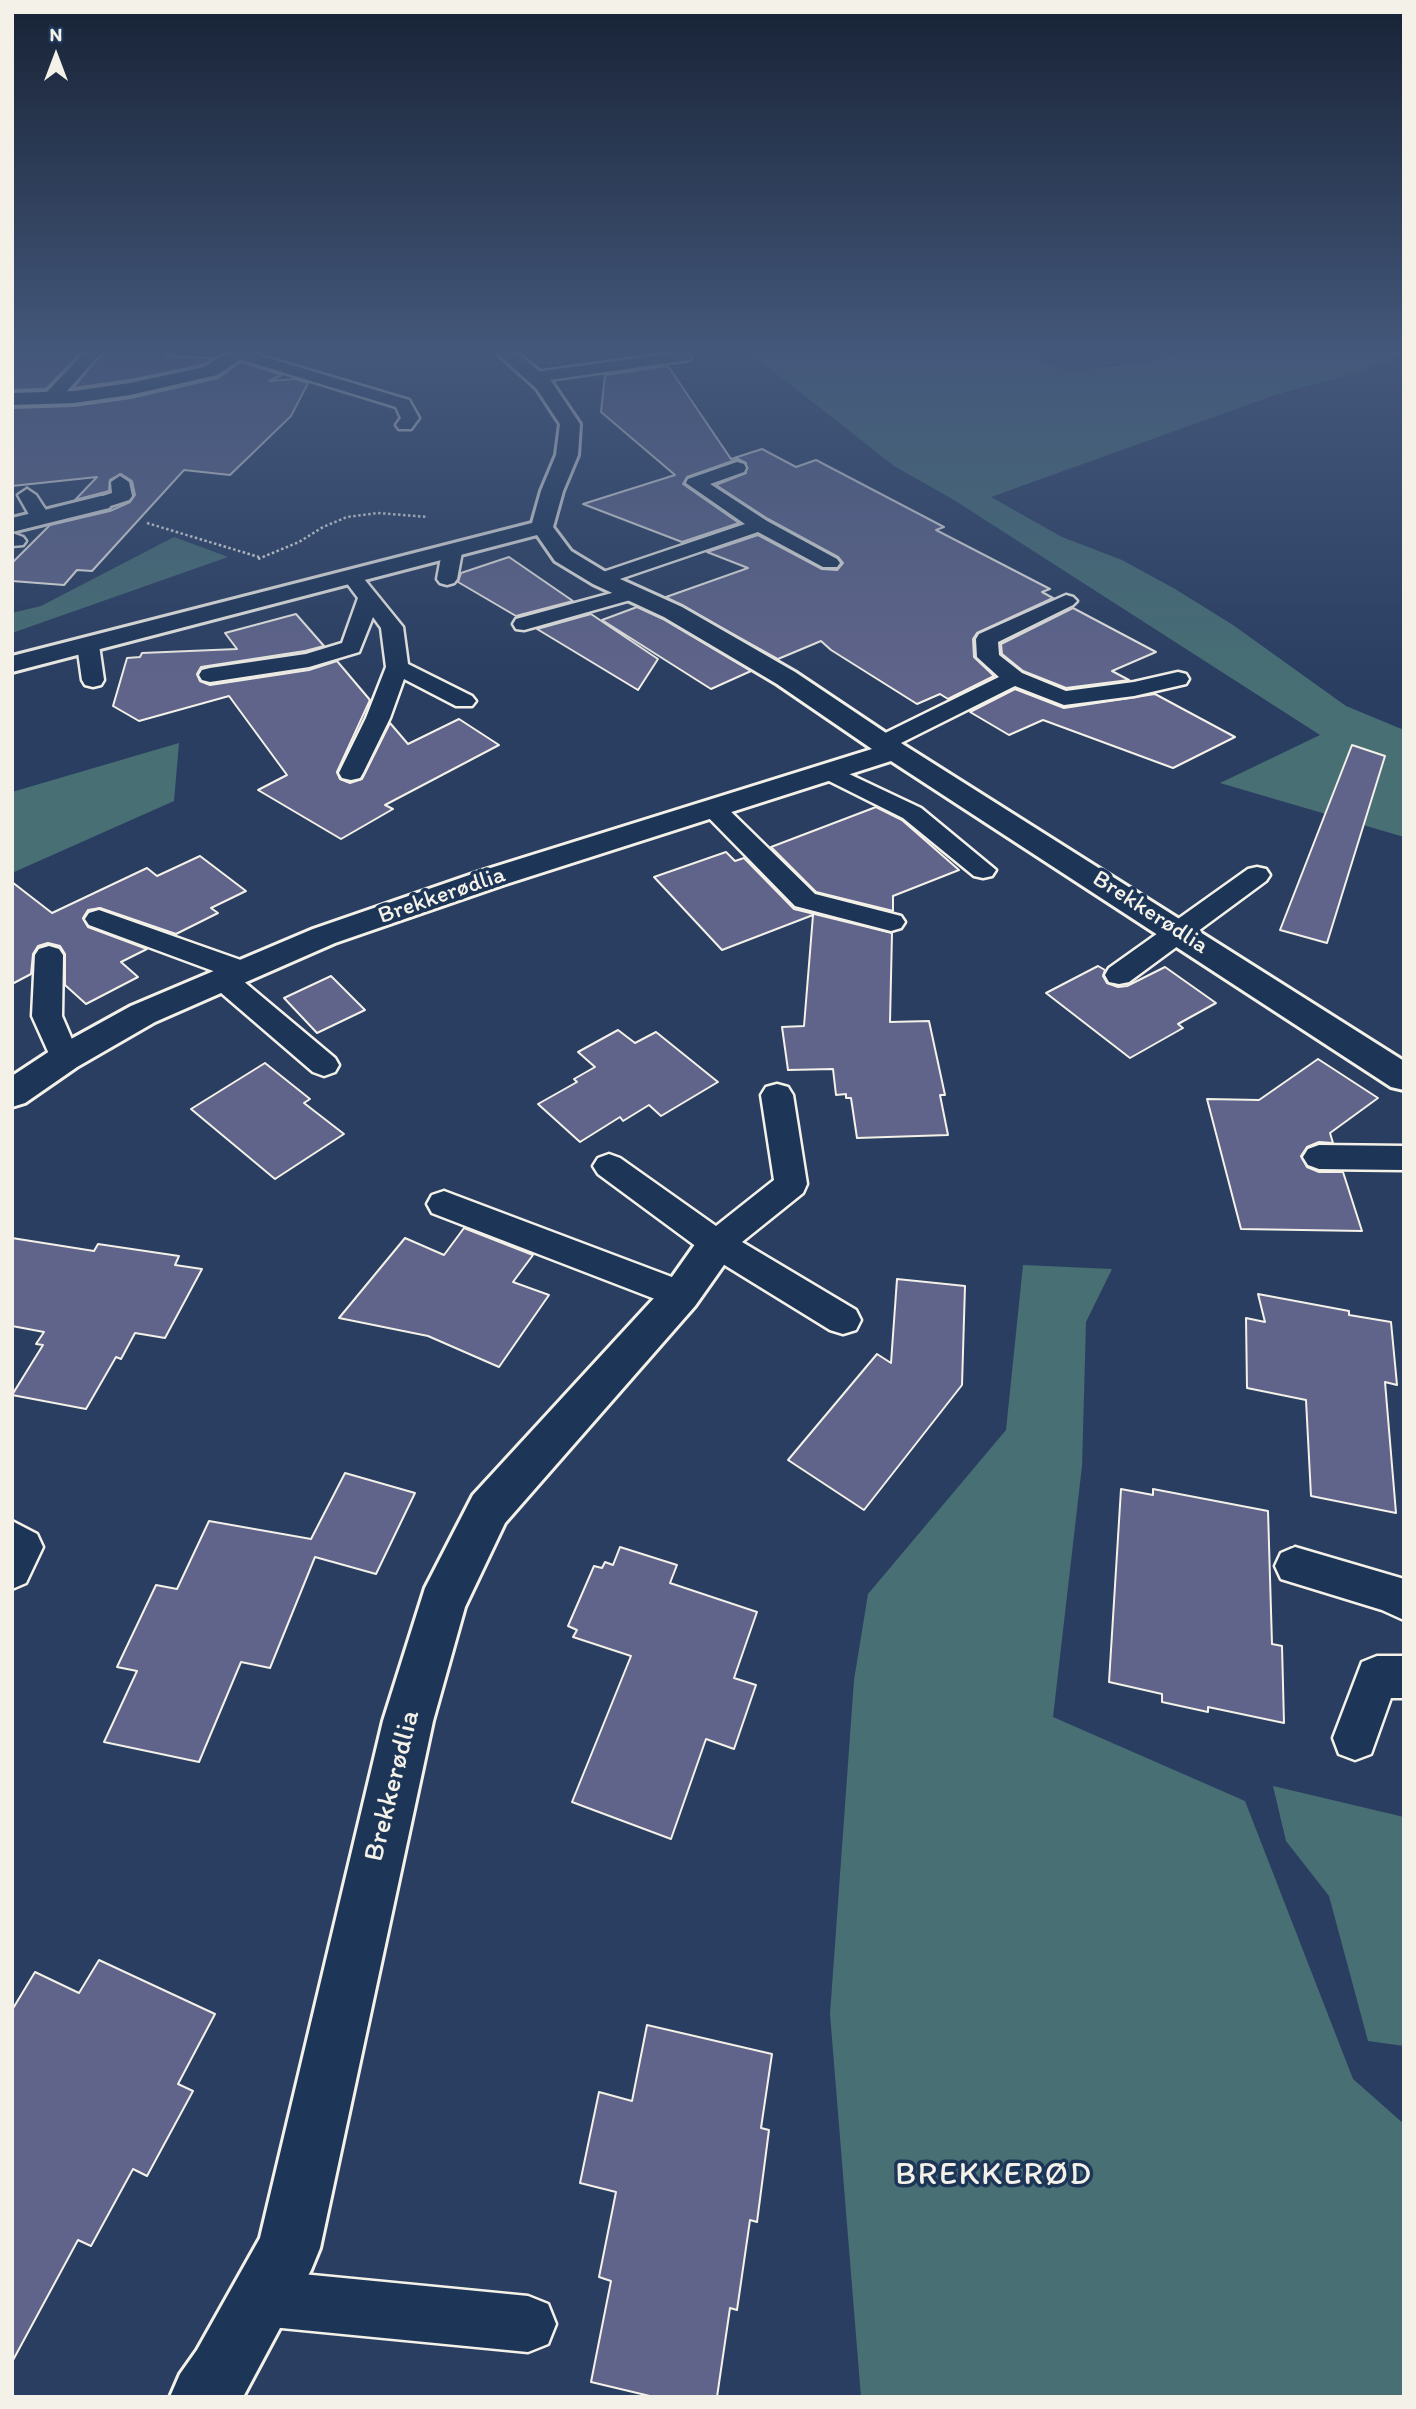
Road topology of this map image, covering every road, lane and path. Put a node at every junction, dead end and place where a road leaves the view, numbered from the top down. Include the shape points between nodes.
1 (563, 464) edge
2 (737, 468) dead end
3 (120, 482) dead end
4 (27, 495) dead end
5 (95, 505) junction
6 (41, 518) junction
7 (760, 525) junction
8 (542, 527) junction
9 (14, 535) edge
10 (452, 552) junction
11 (260, 558) dead end
12 (830, 563) dead end
13 (353, 578) junction
14 (447, 579) dead end
15 (601, 579) junction
16 (634, 593) junction
17 (369, 598) junction
18 (1066, 601) dead end
19 (524, 624) dead end
20 (88, 645) junction
21 (12, 664) edge
22 (397, 667) junction
23 (210, 675) dead end
24 (1014, 678) junction
25 (1178, 679) dead end
26 (93, 680) dead end
27 (464, 701) dead end
28 (888, 747) junction
29 (830, 772) junction
30 (351, 773) dead end
31 (714, 809) junction
32 (982, 870) dead end
33 (1257, 875) dead end
34 (99, 919) dead end
35 (891, 922) dead end
36 (1180, 932) junction
37 (49, 955) dead end
38 (232, 975) junction
39 (1118, 975) dead end
40 (65, 1058) junction
41 (324, 1065) dead end
42 (1404, 1078) edge
43 (12, 1094) edge
44 (777, 1095) dead end
45 (1319, 1157) dead end
46 (1404, 1158) edge
47 (609, 1166) dead end
48 (444, 1204) dead end
49 (717, 1244) junction
50 (681, 1295) junction
51 (843, 1320) dead end
52 (12, 1539) edge
53 (1295, 1566) dead end
54 (12, 1570) edge
55 (1404, 1601) edge
56 (1404, 1677) edge
57 (1355, 1738) dead end
58 (261, 2298) junction
59 (528, 2324) dead end
60 (203, 2397) edge

1 - 8 street
2 - 7 lane via 695,483
3 - 5 lane via 122,496
4 - 6 lane
5 - 6 street
5 - 11 path
6 - 9 street
7 - 12 lane
7 - 15 lane
8 - 10 street
8 - 15 street, Brekkerødlia via 563,556
10 - 13 street
10 - 14 lane
13 - 17 lane
13 - 20 street
15 - 16 street, Brekkerødlia
16 - 19 lane
16 - 28 street, Brekkerødlia via 786,678
17 - 22 lane via 392,627
17 - 23 lane via 351,647 309,660
18 - 24 lane via 987,639 988,657
20 - 21 street
20 - 26 lane
22 - 27 lane
22 - 30 lane
24 - 25 lane via 1064,698
24 - 28 lane
28 - 29 street, Brekkerødlia
28 - 36 street, Brekkerødlia
29 - 31 street, Brekkerødlia
29 - 32 lane via 912,813
31 - 35 lane via 805,900
31 - 38 street, Brekkerødlia via 480,882 324,936
33 - 36 lane
34 - 38 lane
36 - 39 lane
36 - 42 street, Brekkerødlia
37 - 40 lane via 47,1016
38 - 40 street, Brekkerødlia via 143,1014
38 - 41 lane
40 - 43 street, Brekkerødlia
44 - 49 lane via 791,1184
45 - 46 lane
47 - 49 lane
48 - 50 lane
49 - 50 street, Brekkerødlia
49 - 51 lane
50 - 58 street, Brekkerødlia via 489,1508 442,1604 402,1747 289,2248
52 - 54 lane via 23,1547
53 - 55 lane
56 - 57 lane via 1377,1677
58 - 59 lane
58 - 60 street, Brekkerødlia

